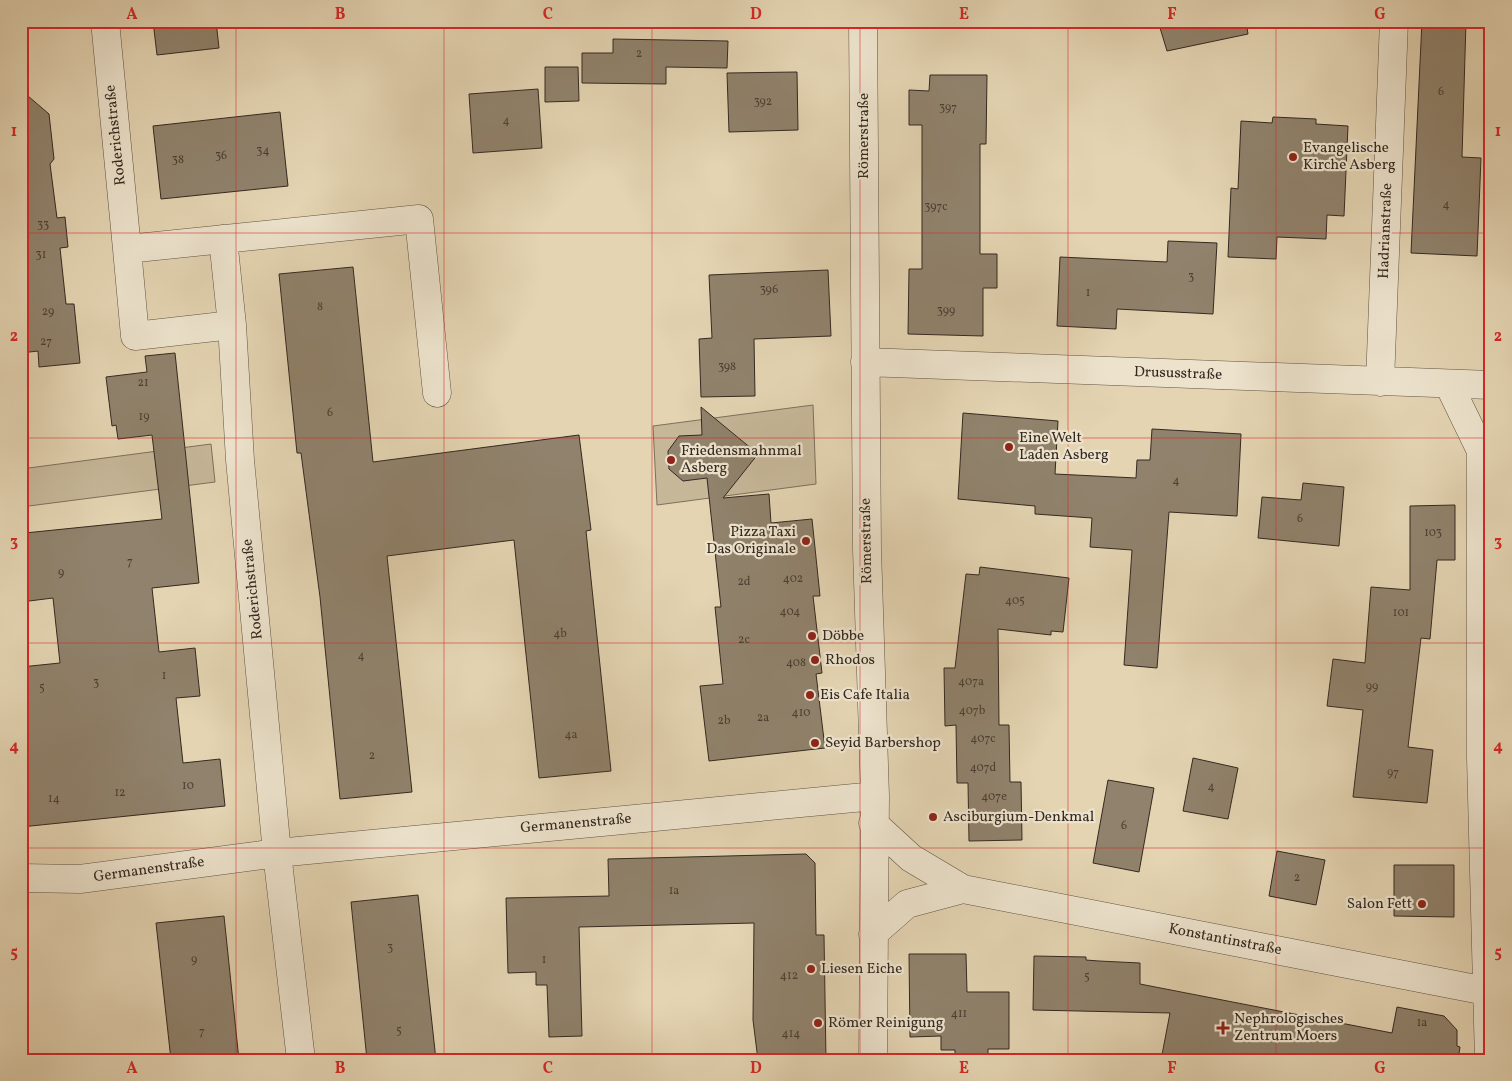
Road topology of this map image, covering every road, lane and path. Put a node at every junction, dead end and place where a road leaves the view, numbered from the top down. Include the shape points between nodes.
1 (104, 21) edge
2 (863, 21) edge
3 (1394, 21) edge
4 (223, 239) junction
5 (126, 249) junction
6 (232, 325) junction
7 (865, 362) junction
8 (1380, 382) junction
9 (1449, 385) junction
10 (1491, 385) edge
11 (437, 393) dead end
12 (1486, 669) edge
13 (1486, 758) edge
14 (875, 796) junction
15 (874, 823) junction
16 (277, 853) junction
17 (21, 878) edge
18 (963, 889) junction
19 (1488, 926) edge
20 (873, 934) junction
21 (1486, 991) junction
22 (301, 1060) edge
23 (873, 1060) edge
24 (1490, 1060) edge

1 - 5 street, Roderichstraße
2 - 7 street, Römerstraße
3 - 8 street, Hadrianstraße
4 - 5 street
4 - 6 street, Roderichstraße
4 - 11 street via 419,219
5 - 6 street, Roderichstraße via 136,336
6 - 16 street, Roderichstraße via 240,460
7 - 8 street, Drususstraße
7 - 14 street, Römerstraße
8 - 9 street, Drususstraße
9 - 10 street, Drususstraße
9 - 12 street via 1481,451
12 - 13 street
13 - 19 street
14 - 15 street, Römerstraße
14 - 16 street, Germanenstraße
15 - 18 street, Konstantinstraße via 911,858
15 - 20 street, Römerstraße
16 - 17 street, Germanenstraße via 80,879
16 - 22 street
18 - 20 street, Konstantinstraße via 907,904
18 - 21 street, Konstantinstraße
19 - 21 street
20 - 23 street, Römerstraße
21 - 24 street

